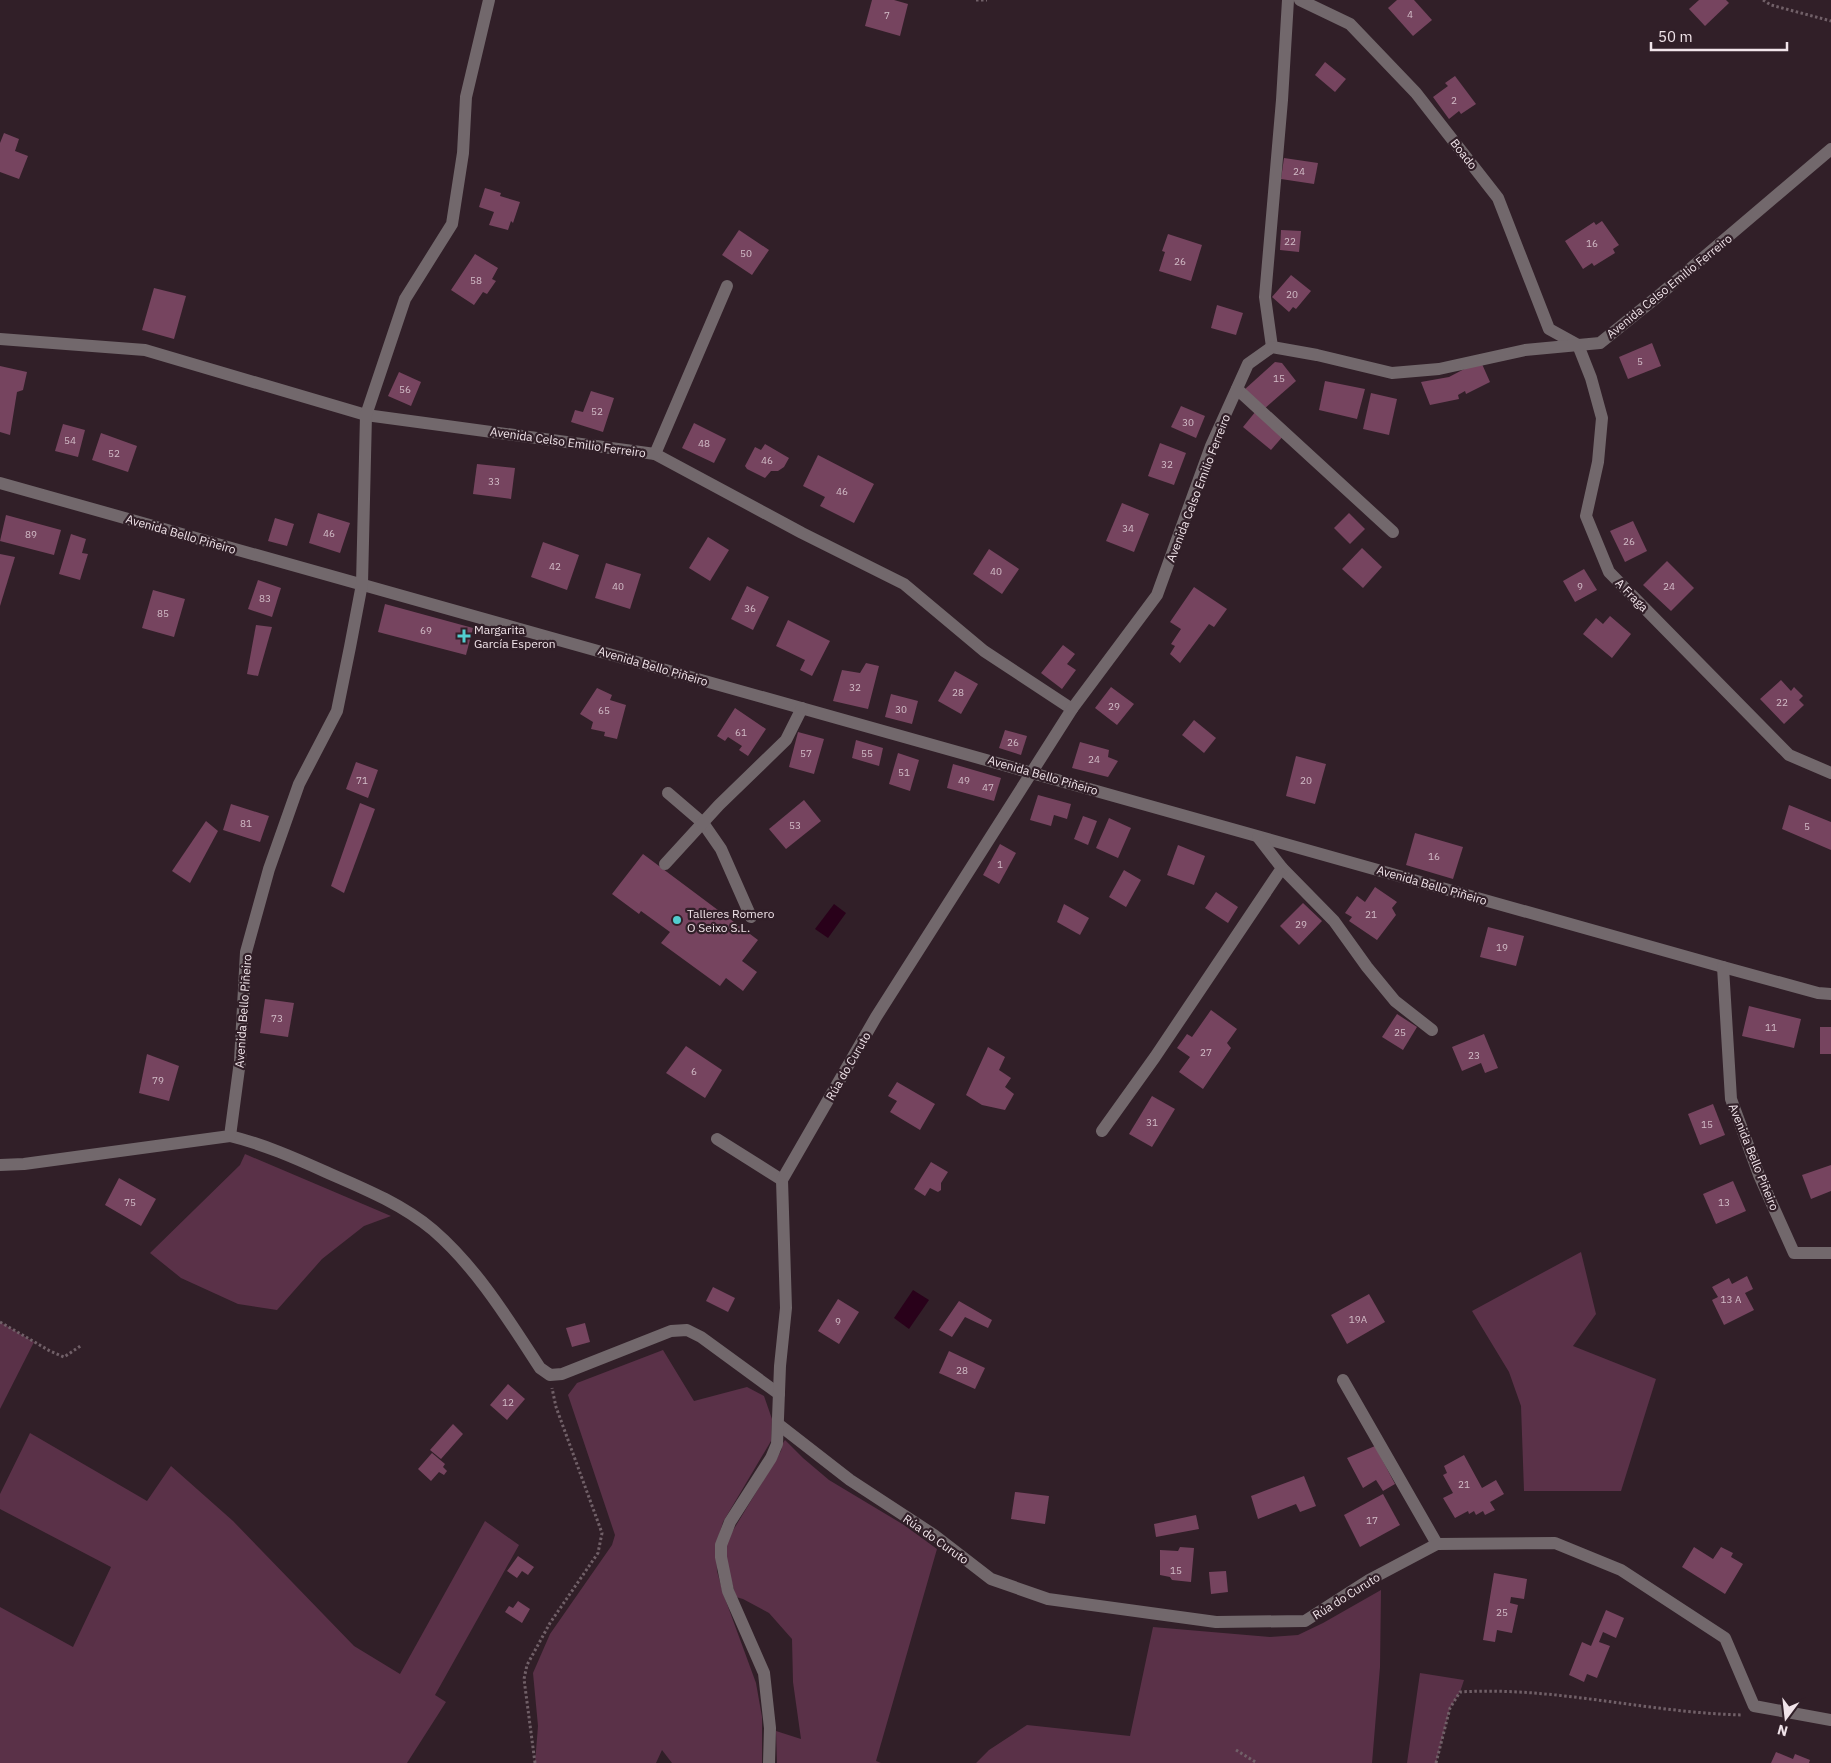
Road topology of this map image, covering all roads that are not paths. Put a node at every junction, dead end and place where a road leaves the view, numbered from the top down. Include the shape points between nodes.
1 (489, 0) edge
2 (1288, 0) edge
3 (1300, 0) edge
4 (1831, 149) edge
5 (727, 286) dead end
6 (0, 339) edge
7 (1578, 345) junction
8 (1272, 347) junction
9 (1237, 389) junction
10 (366, 415) junction
11 (656, 454) junction
12 (0, 484) edge
13 (1393, 532) dead end
14 (362, 584) junction
15 (802, 708) junction
16 (1072, 710) junction
17 (1033, 772) junction
18 (1831, 773) edge
19 (668, 793) dead end
20 (702, 823) junction
21 (1258, 836) junction
22 (665, 864) dead end
23 (1282, 868) junction
24 (751, 917) dead end
25 (1723, 967) junction
26 (1831, 994) edge
27 (1432, 1030) dead end
28 (1102, 1131) dead end
29 (230, 1136) junction
30 (717, 1139) dead end
31 (0, 1165) edge
32 (782, 1180) junction
33 (1831, 1253) edge
34 (1343, 1380) dead end
35 (779, 1394) junction
36 (778, 1424) junction
37 (1437, 1544) junction
38 (1831, 1720) edge
39 (769, 1763) edge

1 - 10 street via 466,97 463,153 452,224 405,298
2 - 8 street via 1265,298
3 - 7 street, Boado via 1350,24 1416,93 1498,198 1550,329
4 - 7 street, Avenida Celso Emilio Ferreiro via 1600,343
5 - 11 street
6 - 10 street, Avenida Celso Emilio Ferreiro via 145,350
7 - 8 street, Avenida Celso Emilio Ferreiro via 1524,350 1439,369 1392,373
7 - 18 street, A Fraga via 1602,418 1598,462 1586,516 1608,572 1789,755
8 - 9 street, Avenida Celso Emilio Ferreiro via 1248,364
9 - 13 street
9 - 16 street, Avenida Celso Emilio Ferreiro via 1212,446 1157,595
10 - 11 street, Avenida Celso Emilio Ferreiro
10 - 14 street
11 - 16 street, Avenida Celso Emilio Ferreiro via 904,584 984,651
12 - 14 street, Avenida Bello Piñeiro
14 - 15 street, Avenida Bello Piñeiro
14 - 29 street, Avenida Bello Piñeiro via 337,711 298,784 268,869 246,952 240,1061
15 - 17 street, Avenida Bello Piñeiro
15 - 20 street via 786,740
16 - 17 street, Avenida Celso Emilio Ferreiro
17 - 21 street, Avenida Bello Piñeiro
17 - 32 street, Rúa do Curuto via 876,1017
19 - 20 street
20 - 22 street
20 - 24 street via 721,849
21 - 23 street
21 - 25 street, Avenida Bello Piñeiro
23 - 27 street via 1334,921 1395,1001
23 - 28 street
25 - 26 street, Avenida Bello Piñeiro
25 - 33 street, Avenida Bello Piñeiro via 1731,1099 1759,1174 1794,1253
29 - 31 street
29 - 35 street via 345,1180 396,1205 432,1230 485,1285 540,1368 550,1375 562,1374 671,1331 687,1330
30 - 32 street
32 - 35 street via 786,1308
34 - 37 street
35 - 36 street
36 - 37 street, Rúa do Curuto via 850,1480 934,1535 991,1579 1048,1599 1216,1622 1305,1621 1369,1580
36 - 39 street via 777,1444 771,1458 730,1522 721,1545 728,1592 764,1673 770,1728
37 - 38 street, Rúa do Curuto via 1555,1543 1621,1570 1724,1638 1754,1706

